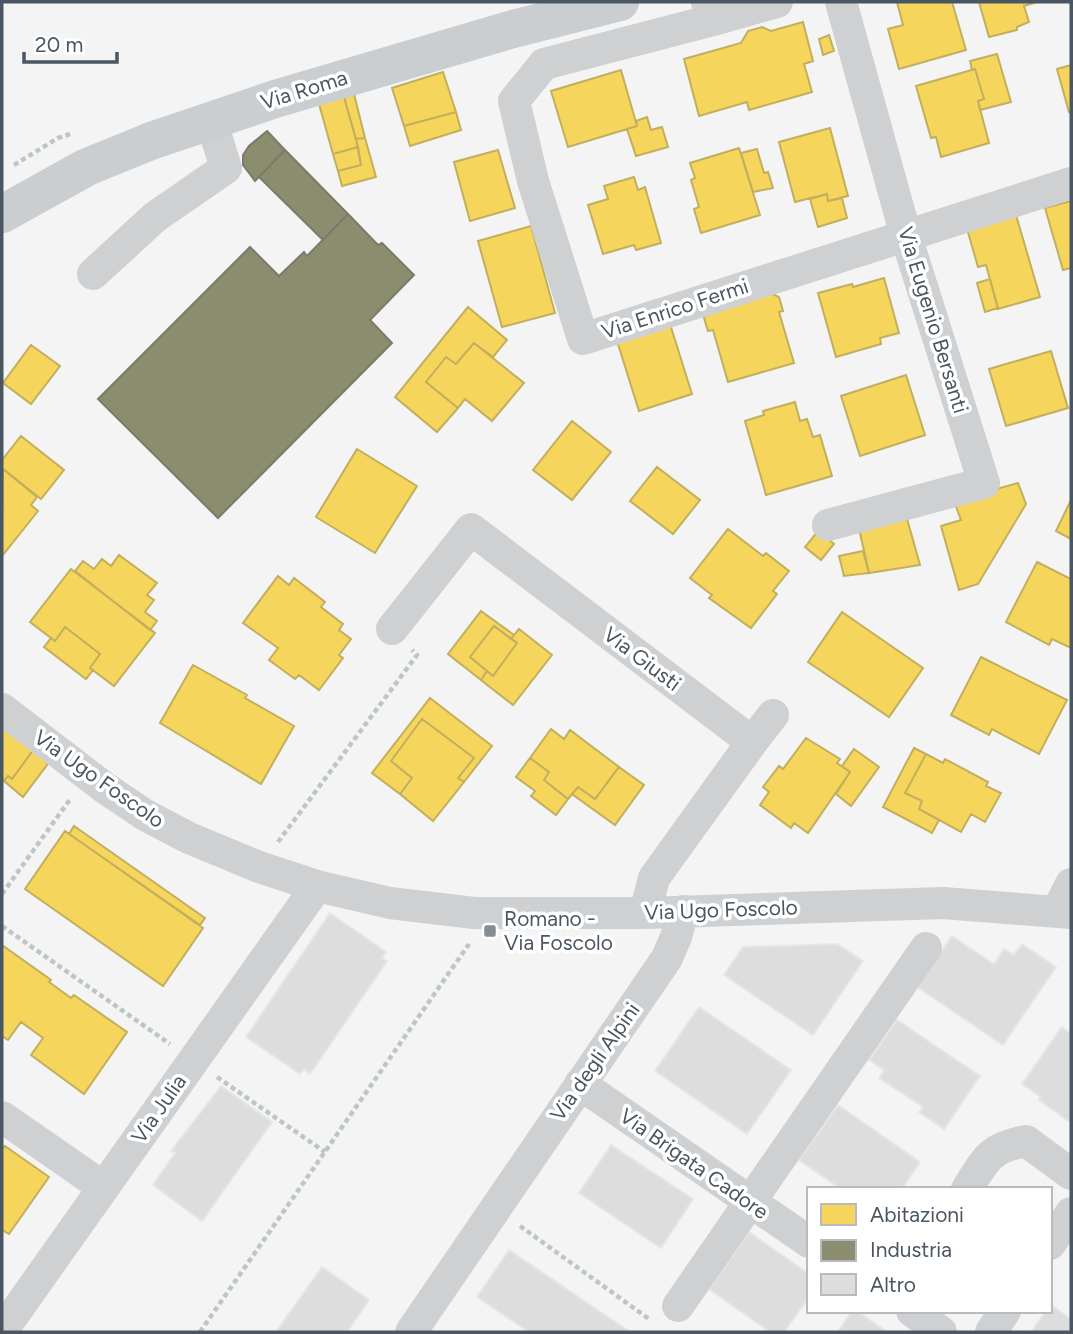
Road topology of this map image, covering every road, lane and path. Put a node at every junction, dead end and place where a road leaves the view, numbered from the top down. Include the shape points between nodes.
1 (620, 2) edge
2 (777, 2) edge
3 (841, 2) edge
4 (710, 11) edge
5 (539, 22) junction
6 (552, 62) junction
7 (211, 120) junction
8 (1071, 183) edge
9 (2, 214) edge
10 (906, 236) junction
11 (93, 274) dead end
12 (828, 525) dead end
13 (392, 629) joint
14 (2, 709) edge
15 (773, 715) dead end
16 (752, 742) junction
17 (88, 775) junction
18 (259, 867) junction
19 (317, 886) junction
20 (2, 894) edge
21 (1067, 903) edge
22 (683, 911) junction
23 (474, 913) junction
24 (645, 913) junction
25 (2, 926) edge
26 (926, 948) dead end
27 (193, 1060) junction
28 (579, 1084) junction
29 (2, 1117) edge
30 (325, 1152) junction
31 (1071, 1174) edge
32 (103, 1187) junction
33 (968, 1187) edge
34 (750, 1203) junction
35 (495, 1208) junction
36 (1071, 1213) edge
37 (807, 1241) edge
38 (1052, 1241) edge
39 (915, 1313) edge
40 (1004, 1313) edge
41 (665, 1314) joint
42 (2, 1331) edge
43 (200, 1332) edge
44 (411, 1332) edge
45 (941, 1332) edge
46 (991, 1332) edge

1 - 5 main road, Via Roma
2 - 4 street
3 - 10 street, Via Eugenio Bersanti
4 - 6 street, Via Enrico Fermi
5 - 6 street
5 - 7 main road, Via Roma
6 - 10 street, Via Enrico Fermi via 544,64 514,101 533,181 583,338
7 - 9 main road, Via Roma via 87,167
7 - 11 street via 226,168 155,217
8 - 10 street, Via Enrico Fermi
10 - 12 street, Via Eugenio Bersanti via 984,483
13 - 16 street, Via Giusti via 471,529
13 - 18 path via 417,655
14 - 17 street, Via Ugo Foscolo
15 - 16 street
16 - 24 street via 654,878
17 - 18 street, Via Ugo Foscolo via 145,815
17 - 20 path
18 - 19 street, Via Ugo Foscolo
19 - 23 street, Via Ugo Foscolo via 390,903
19 - 27 street, Via Julia
21 - 22 street, Via Ugo Foscolo
22 - 24 street, Via Ugo Foscolo
22 - 28 street, Via degli Alpini via 667,958
23 - 24 street, Via Ugo Foscolo
23 - 30 path via 474,937
25 - 27 path
26 - 34 street
27 - 30 path
27 - 32 street, Via Julia
28 - 34 street, Via Brigata Cadore
28 - 35 street, Via degli Alpini
29 - 32 street
30 - 43 path
31 - 33 street via 1026,1141 1005,1145 988,1156
32 - 42 street, Via Julia
34 - 37 street, Via Brigata Cadore
34 - 41 street
35 - 41 path
35 - 44 street, Via degli Alpini
36 - 38 street
39 - 45 street
40 - 46 street

